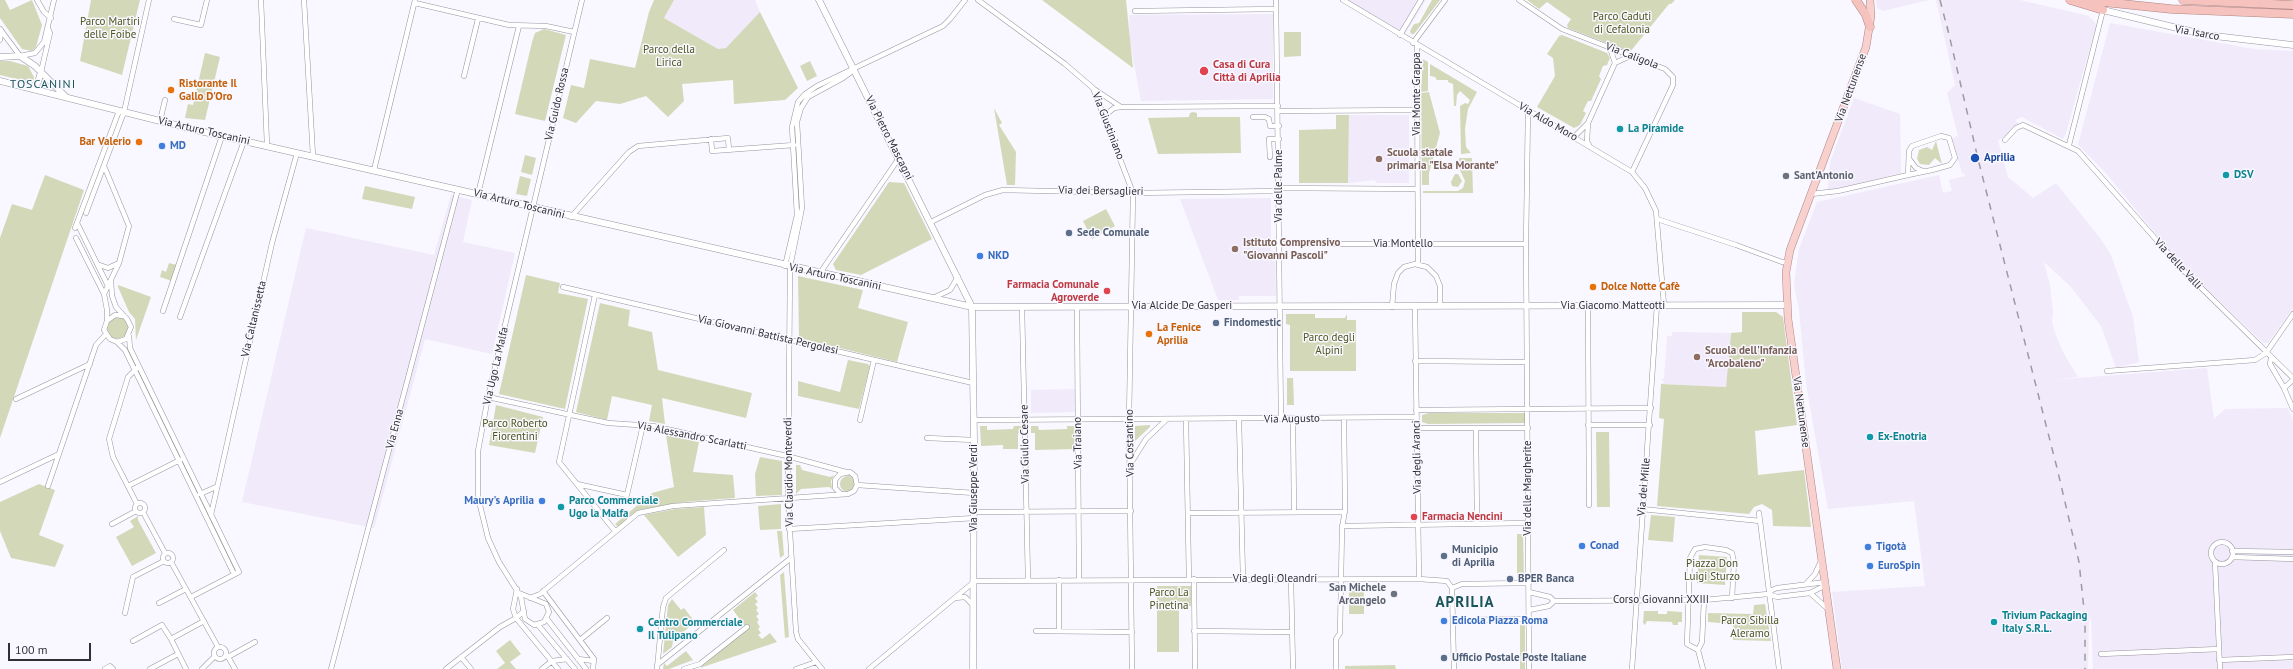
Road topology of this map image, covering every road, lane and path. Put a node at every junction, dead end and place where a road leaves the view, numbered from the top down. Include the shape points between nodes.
1 (38, 0) edge
2 (54, 0) edge
3 (149, 0) edge
4 (207, 0) edge
5 (261, 0) edge
6 (304, 0) edge
7 (582, 0) edge
8 (819, 0) edge
9 (965, 0) edge
10 (978, 0) edge
11 (1276, 0) edge
12 (1343, 0) edge
13 (1421, 0) edge
14 (1445, 0) edge
15 (1519, 0) edge
16 (1856, 0) edge
17 (1870, 0) edge
18 (2070, 0) edge
19 (2084, 0) edge
20 (2183, 0) edge
21 (415, 2) edge
22 (2293, 5) edge
23 (1276, 9) junction
24 (2103, 10) junction
25 (1135, 11) dead end
26 (2293, 14) edge
27 (51, 18) junction
28 (174, 18) dead end
29 (478, 18) junction
30 (519, 26) junction
31 (1870, 27) junction
32 (48, 28) junction
33 (0, 30) edge
34 (574, 32) junction
35 (1400, 35) junction
36 (0, 40) edge
37 (1415, 44) junction
38 (2293, 45) edge
39 (1610, 48) junction
40 (0, 56) edge
41 (20, 56) junction
42 (1630, 56) junction
43 (1615, 63) junction
44 (854, 70) junction
45 (41, 72) junction
46 (464, 76) dead end
47 (0, 82) edge
48 (1093, 88) junction
49 (32, 89) junction
50 (68, 98) junction
51 (165, 100) dead end
52 (1121, 106) junction
53 (1279, 108) junction
54 (1417, 110) junction
55 (1528, 110) junction
56 (122, 111) junction
57 (1104, 116) junction
58 (1253, 117) dead end
59 (160, 121) junction
60 (1588, 122) junction
61 (1279, 126) junction
62 (222, 136) junction
63 (1574, 137) junction
64 (711, 139) junction
65 (1279, 139) junction
66 (2005, 140) dead end
67 (244, 141) junction
68 (267, 145) junction
69 (795, 145) junction
70 (2069, 145) junction
71 (1590, 147) junction
72 (729, 150) junction
73 (297, 153) junction
74 (313, 156) junction
75 (899, 158) junction
76 (1270, 158) dead end
77 (1909, 158) junction
78 (104, 166) junction
79 (374, 170) junction
80 (1925, 171) junction
81 (1632, 172) junction
82 (1908, 175) junction
83 (1279, 189) junction
84 (1417, 189) junction
85 (458, 190) junction
86 (1133, 192) junction
87 (478, 194) junction
88 (1811, 194) junction
89 (534, 208) junction
90 (86, 212) dead end
91 (571, 217) junction
92 (1657, 219) junction
93 (931, 222) junction
94 (77, 223) junction
95 (75, 228) dead end
96 (76, 238) dead end
97 (1279, 244) junction
98 (1418, 244) junction
99 (1526, 244) junction
100 (88, 245) junction
101 (81, 248) junction
102 (1787, 262) junction
103 (119, 263) junction
104 (97, 264) junction
105 (1418, 264) junction
106 (788, 266) junction
107 (820, 274) junction
108 (958, 277) junction
109 (111, 281) junction
110 (108, 286) junction
111 (563, 287) dead end
112 (104, 294) junction
113 (595, 295) junction
114 (933, 298) junction
115 (1664, 305) junction
116 (1786, 305) junction
117 (1077, 306) junction
118 (1130, 306) junction
119 (1440, 306) junction
120 (1526, 306) junction
121 (1588, 306) junction
122 (1657, 306) junction
123 (972, 307) junction
124 (1022, 307) junction
125 (1281, 307) junction
126 (1392, 307) junction
127 (1415, 307) junction
128 (163, 311) dead end
129 (2293, 314) edge
130 (124, 316) junction
131 (180, 317) dead end
132 (107, 321) junction
133 (106, 334) junction
134 (129, 336) junction
135 (789, 340) junction
136 (117, 342) junction
137 (2266, 353) junction
138 (2271, 358) junction
139 (874, 360) junction
140 (1416, 361) junction
141 (1527, 362) junction
142 (90, 364) junction
143 (137, 368) junction
144 (2107, 371) dead end
145 (2293, 379) edge
146 (973, 383) junction
147 (2284, 388) junction
148 (488, 397) junction
149 (16, 399) dead end
150 (1588, 408) junction
151 (1651, 408) junction
152 (1528, 409) junction
153 (2293, 409) edge
154 (1416, 410) junction
155 (569, 416) junction
156 (1416, 417) junction
157 (1344, 418) junction
158 (1281, 419) junction
159 (1293, 419) junction
160 (860, 420) dead end
161 (974, 420) junction
162 (1024, 420) junction
163 (1078, 420) junction
164 (1129, 420) junction
165 (1167, 420) junction
166 (1186, 420) junction
167 (1239, 420) junction
168 (1588, 424) junction
169 (643, 425) junction
170 (1650, 425) junction
171 (1416, 428) junction
172 (1476, 428) junction
173 (1528, 428) junction
174 (927, 438) dead end
175 (974, 440) junction
176 (59, 454) junction
177 (787, 456) junction
178 (180, 460) junction
179 (1130, 465) junction
180 (847, 472) junction
181 (0, 482) edge
182 (577, 484) junction
183 (857, 484) junction
184 (48, 486) dead end
185 (128, 486) junction
186 (216, 487) junction
187 (200, 494) junction
188 (841, 494) junction
189 (974, 494) junction
190 (788, 498) junction
191 (137, 504) junction
192 (1589, 505) dead end
193 (1642, 509) junction
194 (1131, 510) junction
195 (136, 511) junction
196 (1079, 511) junction
197 (143, 512) junction
198 (1026, 512) junction
199 (1188, 512) junction
200 (1241, 512) junction
201 (1294, 512) junction
202 (1345, 512) junction
203 (1759, 513) dead end
204 (211, 515) junction
205 (975, 515) junction
206 (1760, 521) junction
207 (1528, 523) junction
208 (112, 524) dead end
209 (1478, 524) junction
210 (1418, 525) junction
211 (1342, 526) junction
212 (789, 529) junction
213 (615, 532) junction
214 (724, 550) dead end
215 (2232, 551) junction
216 (2293, 552) edge
217 (165, 553) junction
218 (2232, 557) junction
219 (791, 558) junction
220 (1822, 558) junction
221 (2293, 559) edge
222 (164, 561) junction
223 (171, 562) junction
224 (2215, 562) junction
225 (237, 573) junction
226 (1419, 578) junction
227 (1131, 579) junction
228 (1243, 579) junction
229 (1291, 579) junction
230 (1340, 579) junction
231 (975, 580) junction
232 (1028, 580) junction
233 (1059, 580) junction
234 (1080, 580) junction
235 (1192, 580) junction
236 (1529, 583) junction
237 (1806, 584) junction
238 (1826, 584) junction
239 (1452, 588) junction
240 (186, 589) junction
241 (518, 591) junction
242 (1529, 592) junction
243 (541, 593) junction
244 (1768, 594) junction
245 (1810, 594) junction
246 (525, 596) junction
247 (191, 597) junction
248 (1732, 598) junction
249 (1636, 599) junction
250 (537, 600) junction
251 (951, 600) junction
252 (1688, 600) junction
253 (1704, 600) junction
254 (1554, 601) junction
255 (159, 603) dead end
256 (974, 606) junction
257 (1828, 609) junction
258 (524, 610) junction
259 (1529, 610) junction
260 (125, 613) dead end
261 (516, 618) junction
262 (607, 618) dead end
263 (547, 619) junction
264 (1529, 619) junction
265 (1454, 620) junction
266 (204, 621) junction
267 (538, 625) junction
268 (747, 627) dead end
269 (1036, 631) dead end
270 (1059, 631) junction
271 (1194, 631) junction
272 (1132, 632) junction
273 (1292, 632) junction
274 (171, 639) junction
275 (580, 640) junction
276 (132, 641) dead end
277 (255, 642) dead end
278 (218, 647) junction
279 (2219, 649) junction
280 (1698, 650) junction
281 (178, 654) junction
282 (2101, 654) dead end
283 (227, 655) junction
284 (215, 656) junction
285 (461, 657) junction
286 (2293, 657) edge
287 (567, 659) junction
288 (578, 659) junction
289 (2219, 660) junction
290 (552, 661) junction
291 (594, 661) junction
292 (816, 662) junction
293 (657, 667) edge
294 (105, 669) edge
295 (113, 669) edge
296 (150, 669) edge
297 (186, 669) edge
298 (202, 669) edge
299 (235, 669) edge
300 (332, 669) edge
301 (446, 669) edge
302 (471, 669) edge
303 (542, 669) edge
304 (558, 669) edge
305 (575, 669) edge
306 (586, 669) edge
307 (593, 669) edge
308 (684, 669) edge
309 (796, 669) edge
310 (822, 669) edge
311 (869, 669) edge
312 (974, 669) edge
313 (1132, 669) edge
314 (1195, 669) edge
315 (1293, 669) edge
316 (1336, 669) edge
317 (1454, 669) edge
318 (1529, 669) edge
319 (1632, 669) edge
320 (1703, 669) edge
321 (1779, 669) edge
322 (1836, 669) edge
323 (2220, 669) edge

1 - 27 street via 44,12
2 - 27 street
3 - 56 street
4 - 28 street via 201,25
5 - 68 street
6 - 74 street
7 - 34 street, Via Guido Rossa
8 - 44 street, Via Pietro Mascagni
9 - 44 street, Via Claudio Monteverdi via 943,26
10 - 48 street, Via Giustiniano via 1065,64
11 - 23 street, Via delle Palme
12 - 35 street, Via Aldo Moro
13 - 35 street
14 - 37 street
15 - 39 street, Via Caligola via 1560,28
16 - 31 highway via 1864,11
17 - 31 main road, Via Nettunense
18 - 24 highway
19 - 26 highway via 2164,9
20 - 22 highway
21 - 29 street
21 - 79 street
23 - 25 street
23 - 53 street, Via delle Palme
24 - 38 street, Via Isarco via 2206,35
24 - 70 street
27 - 32 street
29 - 30 street
29 - 46 street
30 - 34 street via 546,26
30 - 87 street
31 - 88 main road, Via Nettunense via 1856,74
32 - 41 street via 39,50
32 - 45 street via 50,33
33 - 36 street
33 - 41 street
34 - 89 street, Via Guido Rossa
35 - 37 street, Via Aldo Moro
37 - 54 street, Via Monte Grappa
37 - 55 street, Via Aldo Moro
39 - 42 street, Via Caligola
39 - 43 street
40 - 41 street
41 - 45 street, Via Arturo Toscanini
42 - 43 street
42 - 81 street, Via Caligola via 1666,70 1674,82
43 - 60 street
44 - 69 street, Via Claudio Monteverdi via 806,100 797,117
44 - 75 street, Via Pietro Mascagni
45 - 49 street via 38,82
45 - 50 street, Via Arturo Toscanini
47 - 49 street, Via Arturo Toscanini
48 - 52 street via 1110,102
48 - 57 street, Via Giustiniano
49 - 50 street, Via Arturo Toscanini
50 - 56 street, Via Arturo Toscanini
51 - 59 street
52 - 53 street
52 - 57 street
53 - 54 street
53 - 61 street, Via delle Palme
54 - 84 street, Via Monte Grappa
55 - 63 street, Via Aldo Moro
55 - 99 street, Via delle Margherite
56 - 59 street, Via Arturo Toscanini
56 - 78 street
56 - 94 street
57 - 86 street, Via Giustiniano
58 - 61 street via 1265,117 1269,119 1270,126
59 - 62 street, Via Arturo Toscanini
60 - 63 street
60 - 71 street
61 - 65 street, Via delle Palme
62 - 67 street, Via Arturo Toscanini
62 - 128 street
63 - 71 street, Via Aldo Moro
64 - 72 street via 712,151
64 - 72 street via 728,138
64 - 91 street via 635,147
65 - 76 street via 1269,139
65 - 83 street, Via delle Palme
66 - 70 street, Via delle Valli via 2016,128 2023,125
67 - 68 street, Via Arturo Toscanini
67 - 131 street
68 - 73 street, Via Arturo Toscanini
69 - 72 street
69 - 106 street, Via Claudio Monteverdi via 797,215
70 - 137 street, Via delle Valli via 2090,162 2178,265
71 - 81 street, Via Aldo Moro
73 - 74 street, Via Arturo Toscanini
73 - 186 street, Via Caltanissetta via 272,242
74 - 79 street, Via Arturo Toscanini
75 - 93 street, Via Pietro Mascagni
75 - 107 street
77 - 80 street via 1916,168
77 - 80 street via 1909,151 1917,143 1941,136 1950,138 1954,163
77 - 82 street
78 - 90 street
78 - 103 street via 129,226
79 - 85 street, Via Arturo Toscanini
80 - 82 street
81 - 92 street, Via Aldo Moro via 1647,192
82 - 88 street
83 - 84 street, Via dei Bersaglieri
83 - 86 street, Via dei Bersaglieri
83 - 97 street, Via delle Palme
84 - 98 street, Via Monte Grappa
85 - 87 street, Via Arturo Toscanini
85 - 300 street, Via Enna
86 - 93 street, Via dei Bersaglieri via 1003,190 985,195
86 - 118 street, Via Giustiniano
87 - 89 street, Via Arturo Toscanini
88 - 102 main road, Via Nettunense
89 - 91 street, Via Arturo Toscanini
89 - 148 street, Via Ugo La Malfa
91 - 106 street, Via Arturo Toscanini
92 - 102 street
92 - 115 street, Via Aldo Moro
93 - 108 street, Via Pietro Mascagni
94 - 95 street
94 - 100 street
96 - 101 street
97 - 98 street, Via Montello
97 - 125 street, Via delle Palme
98 - 99 street, Via Montello
98 - 105 street, Via Monte Grappa
99 - 120 street, Via delle Margherite
100 - 101 street
100 - 104 street
101 - 112 street
102 - 116 main road, Via Nettunense
103 - 104 street via 108,268
103 - 109 street
104 - 110 street
105 - 119 street via 1427,267 1436,276 1440,286
105 - 126 street via 1407,266 1398,273 1394,284
106 - 107 street, Via Arturo Toscanini
106 - 135 street, Via Claudio Monteverdi
107 - 114 street, Via Arturo Toscanini
108 - 114 street via 950,290
108 - 123 street, Via Pietro Mascagni
109 - 110 street
109 - 130 street via 116,307
110 - 112 street
111 - 113 street, Via Giovanni Battista Pergolesi
112 - 132 street
113 - 135 street, Via Giovanni Battista Pergolesi
113 - 155 street
114 - 123 street, Via Arturo Toscanini
115 - 116 street, Via Giacomo Matteotti
115 - 122 street, Via Giacomo Matteotti
116 - 220 main road, Via Nettunense
117 - 118 street, Via Alcide De Gasperi
117 - 124 street, Via Alcide De Gasperi
117 - 163 street, Via Traiano
118 - 125 street, Via Alcide De Gasperi
118 - 164 street, Via Costantino
119 - 120 street, Via Giacomo Matteotti
119 - 127 street
120 - 121 street, Via Giacomo Matteotti
120 - 141 street, Via delle Margherite
121 - 122 street, Via Giacomo Matteotti
121 - 150 street
122 - 151 street, Via dei Mille
123 - 124 street, Via Alcide De Gasperi
123 - 146 street, Via Giuseppe Verdi
124 - 162 street, Via Giulio Cesare
125 - 126 street, Via Alcide De Gasperi
125 - 158 street, Via delle Palme
126 - 127 street
127 - 140 street, Via degli Aranci
129 - 137 street
130 - 132 street via 114,315
130 - 134 street via 130,323
132 - 133 street
133 - 136 street
133 - 142 street via 97,343
134 - 136 street
134 - 143 street
135 - 139 street, Via Giovanni Battista Pergolesi
135 - 177 street, Via Claudio Monteverdi
136 - 143 street
137 - 138 street, Via delle Valli
137 - 144 street via 2250,361
138 - 145 street, Via delle Valli
138 - 147 street via 2270,364
139 - 146 street, Via Giovanni Battista Pergolesi
139 - 160 street
140 - 141 street
140 - 154 street, Via degli Aranci
141 - 152 street, Via delle Margherite
142 - 149 street
142 - 176 street
143 - 178 street
143 - 185 street via 127,381 109,439 113,456
145 - 147 street
146 - 161 street, Via Giuseppe Verdi
147 - 153 street
148 - 155 street, Via Alessandro Scarlatti
148 - 241 street, Via Ugo La Malfa via 478,451 478,497 484,526 493,550
150 - 151 street
150 - 152 street
150 - 168 street
151 - 170 street, Via dei Mille
152 - 154 street
152 - 173 street, Via delle Margherite
154 - 156 street, Via degli Aranci
155 - 169 street, Via Alessandro Scarlatti via 612,424
155 - 182 street via 559,462
156 - 157 street, Via Augusto
156 - 171 street, Via degli Aranci
157 - 159 street, Via Augusto
157 - 202 street
158 - 159 street, Via Augusto
158 - 167 street, Via Augusto
159 - 201 street
161 - 162 street, Via Augusto
161 - 175 street, Via Giuseppe Verdi
162 - 163 street, Via Augusto
162 - 198 street, Via Giulio Cesare
163 - 164 street, Via Augusto
163 - 196 street, Via Traiano
164 - 165 street, Via Augusto
164 - 179 street, Via Costantino
165 - 166 street, Via Augusto
165 - 179 street via 1146,439
166 - 167 street, Via Augusto
166 - 199 street
167 - 200 street
168 - 170 street
168 - 192 street
169 - 177 street, Via Alessandro Scarlatti
169 - 182 street via 627,494
170 - 193 street, Via dei Mille
171 - 172 street
171 - 210 street, Via degli Aranci
172 - 173 street
172 - 209 street
173 - 207 street, Via delle Margherite
174 - 175 street
175 - 189 street, Via Giuseppe Verdi
176 - 181 street
176 - 184 street
177 - 180 street, Via Alessandro Scarlatti
177 - 190 street, Via Claudio Monteverdi
178 - 185 street
178 - 187 street
178 - 225 street
179 - 194 street, Via Costantino
180 - 183 street via 855,476
180 - 188 street via 840,474 835,480 835,488
182 - 213 street
183 - 188 street via 852,493
183 - 189 street
185 - 191 street
186 - 187 street
186 - 204 street, Via Caltanissetta
187 - 204 street
188 - 190 street
189 - 205 street, Via Giuseppe Verdi
190 - 212 street, Via Claudio Monteverdi
190 - 213 street via 673,506 638,513
191 - 195 street
191 - 197 street via 145,506
193 - 206 street
193 - 249 street, Via dei Mille
194 - 196 street
194 - 227 street, Via Costantino
195 - 197 street
195 - 208 street
196 - 198 street
196 - 234 street, Via Traiano
197 - 217 street
198 - 205 street
198 - 232 street, Via Giulio Cesare
199 - 200 street
199 - 235 street
200 - 201 street
200 - 228 street
201 - 202 street
202 - 211 street
203 - 206 street
204 - 225 street
205 - 212 street
205 - 231 street, Via Giuseppe Verdi
206 - 244 street
207 - 209 street
207 - 236 street, Via delle Margherite
209 - 210 street
210 - 211 street
210 - 226 street, Via degli Aranci
211 - 230 street
212 - 219 street, Via Claudio Monteverdi
213 - 243 street
214 - 293 street via 666,598
215 - 216 street
215 - 218 street
215 - 224 street via 2225,543 2215,545 2211,552
217 - 222 street
217 - 223 street via 172,555
218 - 221 street
218 - 224 street via 2225,564
219 - 292 street, Via Claudio Monteverdi via 796,632
219 - 293 street
220 - 237 street via 1816,574
220 - 238 main road, Via Nettunense
222 - 223 street
222 - 260 street via 133,577
223 - 240 street
224 - 279 street
225 - 247 street
226 - 230 street, Via degli Oleandri
226 - 239 street, Via degli Oleandri via 1447,582
227 - 234 street, Via degli Oleandri
227 - 235 street, Via degli Oleandri
227 - 272 street, Via Costantino
228 - 229 street, Via degli Oleandri
228 - 235 street, Via degli Oleandri
229 - 230 street, Via degli Oleandri
229 - 273 street
230 - 316 street via 1340,633 1336,638
231 - 232 street, Via degli Oleandri
231 - 251 street
231 - 256 street, Via Giuseppe Verdi
232 - 233 street, Via degli Oleandri
233 - 234 street, Via degli Oleandri
233 - 270 street
235 - 271 street
236 - 239 street via 1462,584
236 - 242 street, Via delle Margherite
237 - 238 street, Corso Giovanni XXIII
237 - 244 street, Corso Giovanni XXIII via 1774,589
238 - 245 street
238 - 257 main road, Via Nettunense
239 - 265 street
240 - 247 street
240 - 255 street
241 - 246 street
241 - 258 street, Via Ugo La Malfa
241 - 261 street via 513,606
242 - 254 street via 1550,597
242 - 259 street, Via delle Margherite
243 - 246 street via 531,598
243 - 250 street
243 - 275 street
244 - 245 street, Corso Giovanni XXIII via 1778,597
244 - 248 street, Corso Giovanni XXIII
244 - 321 street
245 - 257 street
246 - 250 street
247 - 266 street
248 - 252 street via 1732,553 1701,547 1695,549 1690,556
248 - 253 street, Corso Giovanni XXIII
249 - 252 street, Corso Giovanni XXIII
249 - 254 street, Corso Giovanni XXIII
249 - 319 street, Via dei Mille
250 - 258 street via 528,602
250 - 263 street via 548,608
251 - 256 street via 965,597
251 - 311 street
252 - 253 street, Corso Giovanni XXIII
252 - 280 street via 1687,644
253 - 280 street via 1702,642
254 - 259 street via 1549,606
256 - 312 street, Via Giuseppe Verdi
257 - 322 main road, Via Nettunense
258 - 261 street
258 - 267 street, Via Ugo La Malfa via 528,622
259 - 264 street, Via delle Margherite
261 - 285 street via 501,626
261 - 290 street
262 - 275 street
263 - 267 street
263 - 288 street
264 - 265 street
264 - 318 street, Via delle Margherite
265 - 317 street
266 - 274 street
266 - 278 street
267 - 287 street, Via Ugo La Malfa
268 - 308 street via 700,664
269 - 270 street
270 - 272 street
271 - 273 street
271 - 314 street
272 - 313 street, Via Costantino
273 - 315 street
274 - 276 street via 162,625
274 - 281 street
275 - 291 street
277 - 283 street
278 - 283 street via 224,648
278 - 284 street
279 - 282 street
279 - 289 street
280 - 320 street
281 - 296 street
281 - 297 street
283 - 284 street via 221,659
283 - 299 street
284 - 298 street
285 - 301 street
285 - 302 street
286 - 289 street
287 - 290 street
287 - 305 street, Via Ugo La Malfa
288 - 291 street
288 - 306 street
289 - 323 street
290 - 303 street
290 - 304 street
291 - 307 street
292 - 309 street
292 - 310 street, Via Claudio Monteverdi
294 - 295 street via 110,666

